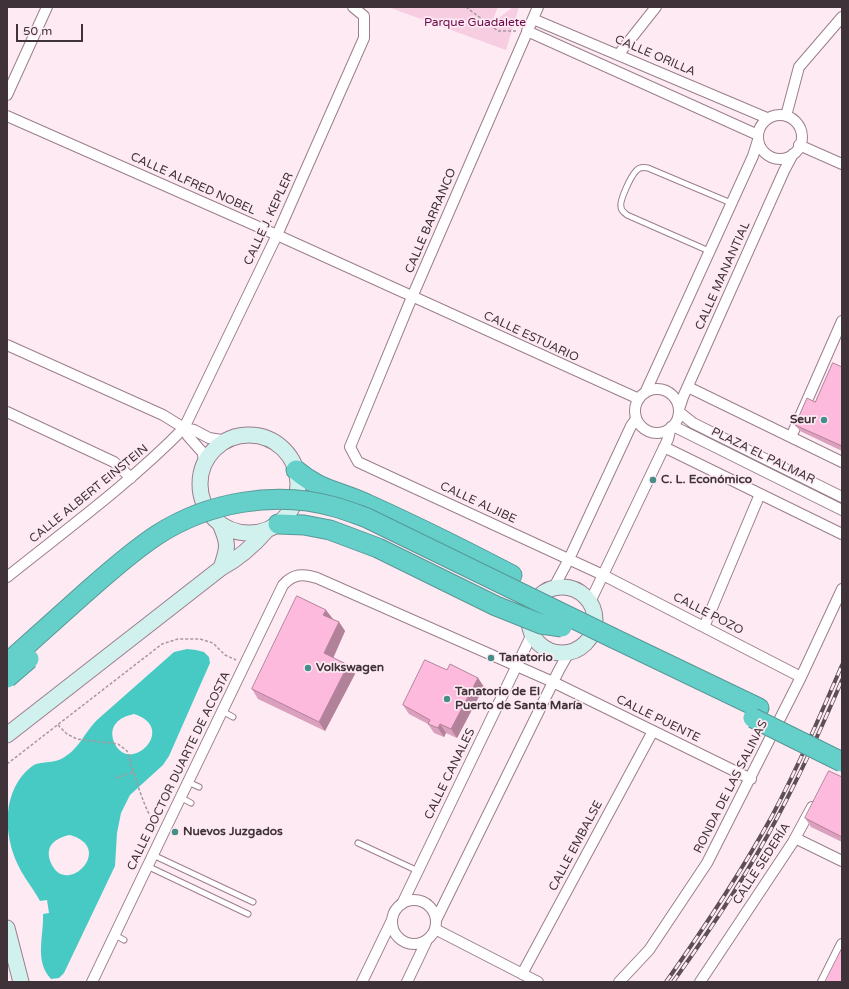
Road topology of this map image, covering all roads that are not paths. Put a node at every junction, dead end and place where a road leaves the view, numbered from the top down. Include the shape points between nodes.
1 (47, 7) edge
2 (353, 7) edge
3 (538, 7) edge
4 (656, 7) edge
5 (842, 17) edge
6 (533, 19) junction
7 (527, 32) junction
8 (618, 55) junction
9 (7, 95) edge
10 (7, 116) edge
11 (786, 116) junction
12 (767, 118) junction
13 (758, 137) junction
14 (799, 145) junction
15 (792, 154) junction
16 (842, 164) edge
17 (731, 203) junction
18 (277, 235) junction
19 (709, 251) junction
20 (412, 297) junction
21 (842, 321) edge
22 (7, 345) edge
23 (688, 387) junction
24 (642, 396) junction
25 (679, 410) junction
26 (7, 412) edge
27 (636, 419) junction
28 (672, 427) junction
29 (184, 428) junction
30 (791, 437) junction
31 (228, 441) junction
32 (350, 447) joint
33 (664, 447) junction
34 (842, 462) edge
35 (204, 465) junction
36 (296, 470) junction
37 (131, 478) junction
38 (760, 494) junction
39 (842, 497) edge
40 (842, 510) edge
41 (220, 524) junction
42 (272, 527) junction
43 (842, 534) edge
44 (569, 559) junction
45 (220, 568) junction
46 (603, 575) junction
47 (295, 576) joint
48 (7, 577) edge
49 (552, 588) junction
50 (842, 589) edge
51 (590, 602) junction
52 (569, 624) junction
53 (704, 627) junction
54 (532, 634) junction
55 (569, 652) junction
56 (7, 663) edge
57 (517, 666) junction
58 (801, 677) junction
59 (7, 678) edge
60 (553, 682) junction
61 (222, 711) junction
62 (756, 713) junction
63 (233, 717) dead end
64 (653, 731) junction
65 (7, 735) edge
66 (842, 748) edge
67 (842, 758) edge
68 (839, 768) edge
69 (751, 779) junction
70 (188, 782) junction
71 (199, 787) dead end
72 (180, 797) junction
73 (816, 800) edge
74 (191, 802) dead end
75 (795, 838) junction
76 (358, 843) dead end
77 (152, 855) junction
78 (842, 861) edge
79 (147, 866) junction
80 (418, 871) junction
81 (253, 902) dead end
82 (402, 904) junction
83 (248, 914) dead end
84 (392, 920) junction
85 (436, 924) junction
86 (7, 928) edge
87 (115, 935) junction
88 (124, 940) dead end
89 (427, 940) junction
90 (842, 944) edge
91 (522, 974) junction
92 (21, 982) edge
93 (92, 982) edge
94 (362, 982) edge
95 (407, 982) edge
96 (538, 982) edge
97 (619, 982) edge
98 (700, 982) edge
99 (823, 982) edge

1 - 9 street
2 - 18 street, CALLE J. KEPLER via 364,16 364,38
3 - 6 street, CALLE BARRANCO
4 - 8 street
5 - 11 street via 799,67
6 - 7 street, CALLE BARRANCO
6 - 8 street, CALLE ORILLA
7 - 13 street
7 - 20 street, CALLE BARRANCO
8 - 12 street, CALLE ORILLA
10 - 18 street, CALLE ALFRED NOBEL
11 - 12 street via 776,115
11 - 14 street via 794,120 801,130
12 - 13 street via 761,124
13 - 15 street via 762,149 768,155 785,158
13 - 17 street, CALLE MANANTIAL via 753,156
14 - 15 street
14 - 16 street
15 - 23 street, CALLE MANANTIAL
17 - 19 street, CALLE MANANTIAL
17 - 19 lane via 643,167 636,171 625,193 620,206 627,215
18 - 20 street, CALLE ALFRED NOBEL
18 - 29 street, CALLE J. KEPLER
19 - 24 street, CALLE MANANTIAL
20 - 24 street, CALLE ESTUARIO
20 - 32 street, CALLE BARRANCO
21 - 30 street
22 - 29 street via 163,415
23 - 25 street, CALLE MANANTIAL
23 - 30 street
24 - 25 street via 657,389 669,393
24 - 27 street via 635,409
25 - 28 street
25 - 39 street, PLAZA EL PALMAR via 693,424
26 - 37 street via 114,462
27 - 28 street via 642,428 652,432 662,432
27 - 44 street
28 - 33 street
28 - 40 street, PLAZA EL PALMAR
29 - 31 street via 209,438
29 - 35 street via 203,453
29 - 37 street, CALLE ALBERT EINSTEIN
30 - 34 street
31 - 35 street via 214,450
31 - 36 street via 244,436 266,438 285,451
32 - 44 street, CALLE ALJIBE via 358,462
33 - 38 street
33 - 46 street
35 - 41 street via 200,489 203,502
36 - 42 street via 296,500 289,513
36 - 52 highway via 320,487 363,502 512,575 564,606
37 - 48 street, CALLE ALBERT EINSTEIN
38 - 43 street
38 - 53 street
41 - 42 street via 243,533 255,533
41 - 45 street via 226,538 227,550
42 - 45 street
42 - 52 highway, bridge via 304,525 330,530 378,548 496,606 541,624
44 - 46 street, CALLE ALJIBE
44 - 49 street
45 - 65 street
46 - 51 street
46 - 53 street, CALLE POZO
47 - 57 street, CALLE PUENTE via 308,575 317,578
47 - 61 street, CALLE DOCTOR DUARTE DE ACOSTA via 284,585
49 - 51 street via 574,589
49 - 54 street via 537,599 532,607
50 - 58 street, RONDA DE LAS SALINAS
51 - 55 street via 596,619 593,632 585,644
52 - 56 highway, bridge via 366,518 334,506 268,500 202,512 158,534 118,564
52 - 59 highway, bridge via 494,592 356,526 309,513 260,512 199,526 156,549
52 - 62 highway
53 - 58 street, CALLE POZO
54 - 55 street via 544,648 556,652
54 - 57 street, CALLE CANALES
55 - 60 street
57 - 60 street, CALLE PUENTE
57 - 80 street, CALLE CANALES
58 - 69 street, RONDA DE LAS SALINAS
60 - 64 street, CALLE PUENTE
60 - 85 street
61 - 63 lane
61 - 70 street, CALLE DOCTOR DUARTE DE ACOSTA
62 - 66 highway
62 - 68 highway, bridge
64 - 69 street, CALLE PUENTE
64 - 91 street, CALLE EMBALSE
67 - 68 street
69 - 97 street, RONDA DE LAS SALINAS via 707,863 649,950
70 - 71 lane
70 - 72 street, CALLE DOCTOR DUARTE DE ACOSTA
72 - 74 lane
72 - 77 street, CALLE DOCTOR DUARTE DE ACOSTA
73 - 75 street, CALLE SEDERÍA
75 - 78 street
75 - 98 street, CALLE SEDERÍA
76 - 80 lane
77 - 79 street, CALLE DOCTOR DUARTE DE ACOSTA
77 - 81 lane
79 - 83 lane
79 - 87 street, CALLE DOCTOR DUARTE DE ACOSTA
80 - 82 street, CALLE CANALES
82 - 84 street
82 - 85 street via 411,900 425,903 433,911
84 - 89 street via 396,935 403,941 414,944
84 - 94 street
85 - 89 street
85 - 91 street
86 - 92 street
87 - 88 lane
87 - 93 street, CALLE DOCTOR DUARTE DE ACOSTA
89 - 95 street
90 - 99 street
91 - 96 street

